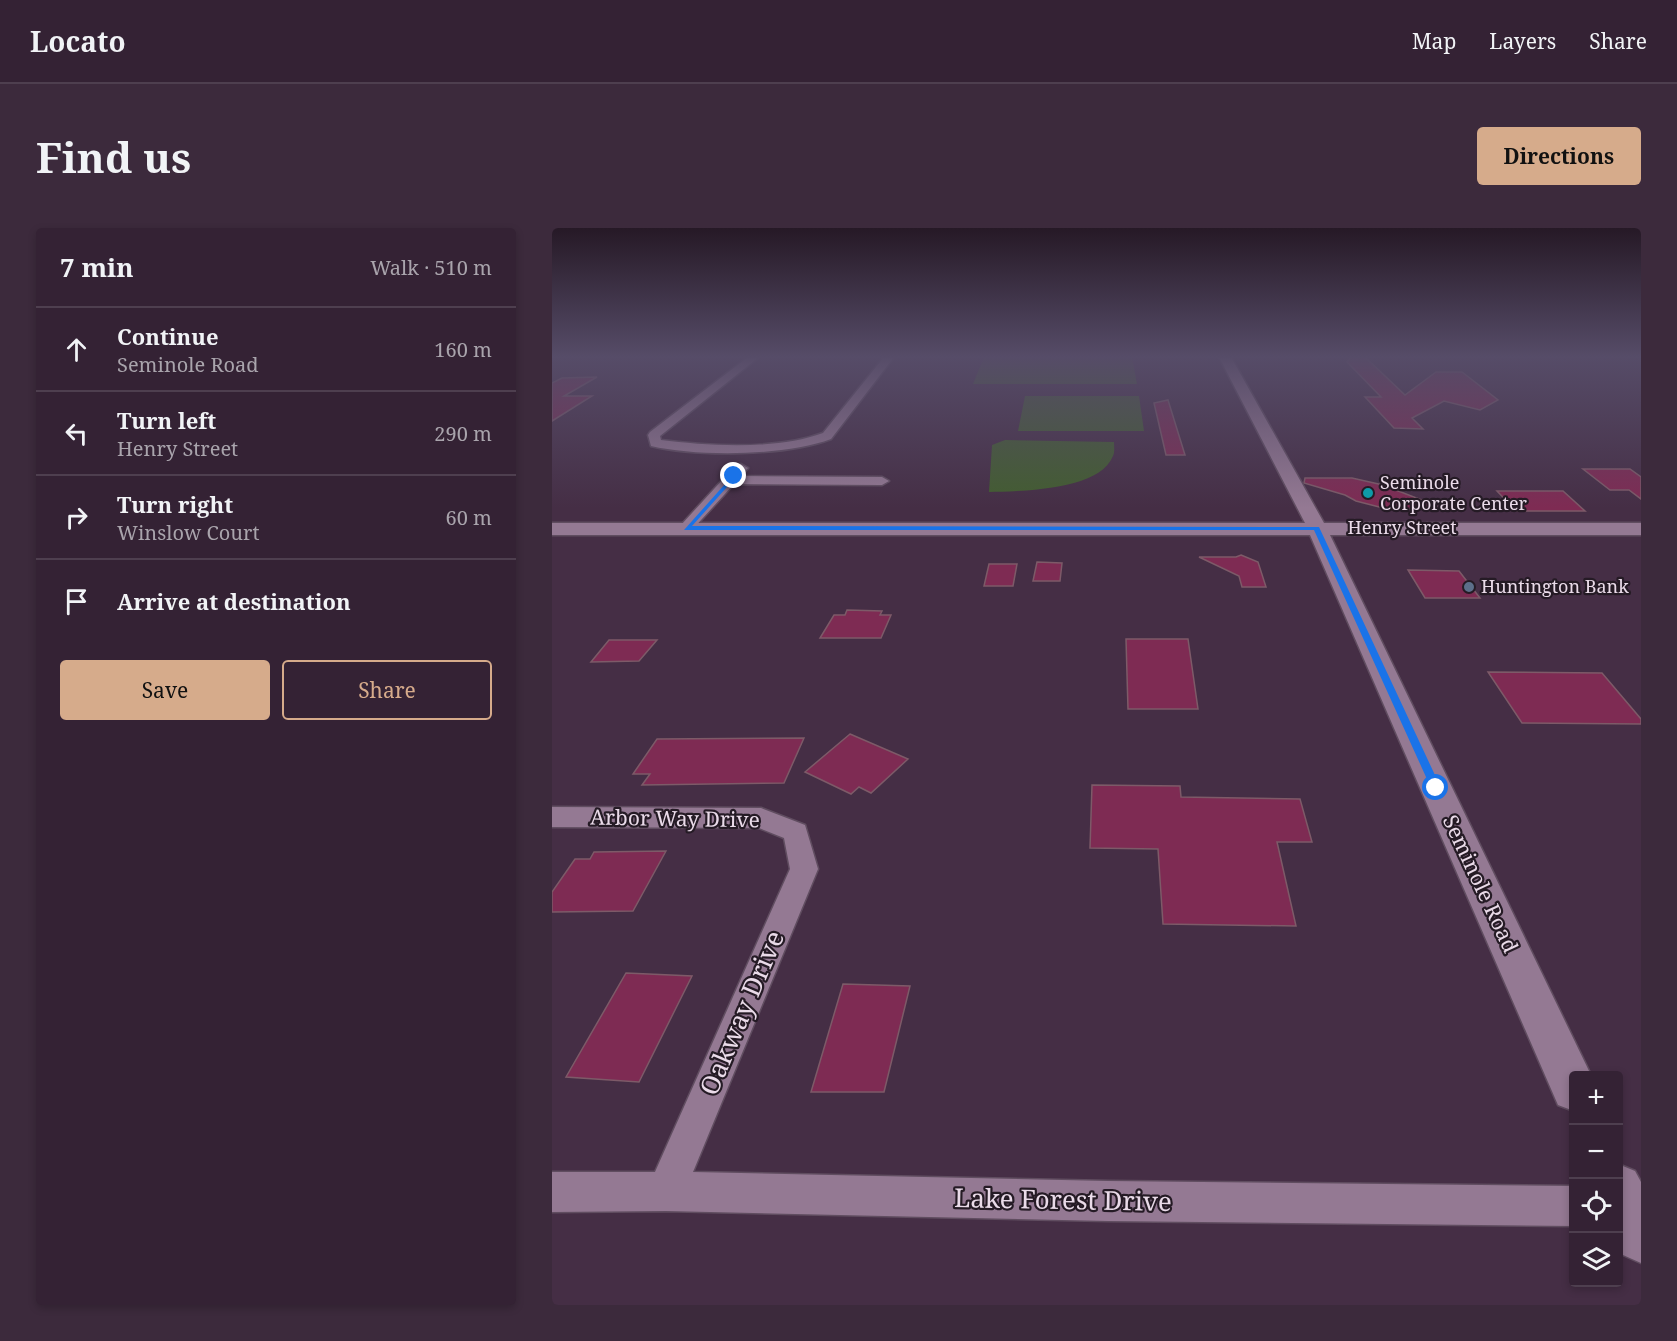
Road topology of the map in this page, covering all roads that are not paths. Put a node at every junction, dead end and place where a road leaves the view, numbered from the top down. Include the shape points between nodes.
1 (690, 407) edge
2 (850, 407) edge
3 (1252, 407) edge
4 (761, 447) junction
5 (730, 480) junction
6 (882, 481) dead end
7 (686, 528) junction
8 (1317, 528) junction
9 (552, 529) edge
10 (1641, 529) edge
11 (552, 817) edge
12 (796, 832) joint
13 (1569, 1078) edge
14 (666, 1191) junction
15 (552, 1192) edge
16 (1569, 1206) edge

1 - 4 street via 654,435 655,443
2 - 4 street via 827,436 809,444
3 - 8 street, Seminole Road
4 - 5 street
5 - 6 street
5 - 7 street
7 - 8 street, Henry Street
7 - 9 street, Henry Street
8 - 10 street, Henry Street
8 - 13 street, Seminole Road
11 - 12 street, Arbor Way Drive via 761,818
12 - 14 street, Oakway Drive via 804,869
14 - 15 street, Lake Forest Drive
14 - 16 street, Lake Forest Drive

